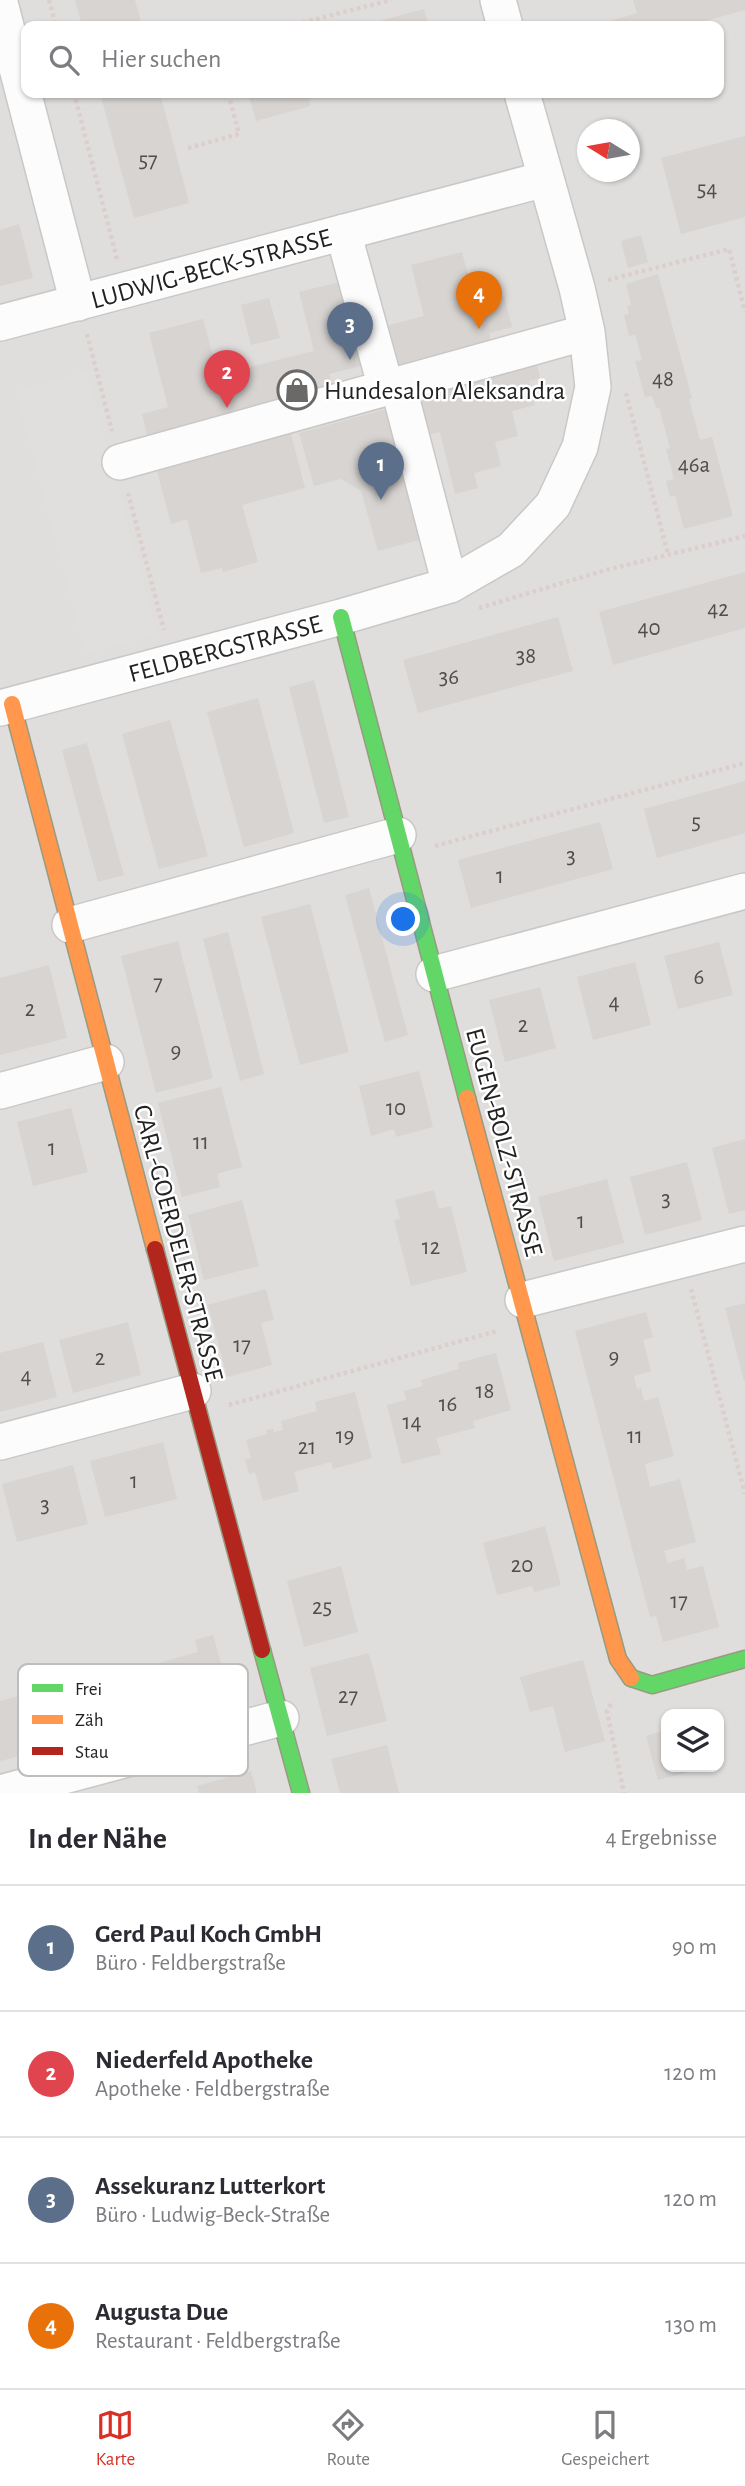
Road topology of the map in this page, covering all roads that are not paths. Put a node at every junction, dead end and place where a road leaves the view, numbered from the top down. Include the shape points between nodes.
1 (498, 0) edge
2 (0, 3) edge
3 (504, 21) edge
4 (21, 84) edge
5 (25, 98) edge
6 (523, 98) edge
7 (545, 179) junction
8 (344, 232) junction
9 (78, 303) junction
10 (0, 323) edge
11 (587, 332) junction
12 (392, 387) junction
13 (120, 462) dead end
14 (450, 585) junction
15 (341, 617) junction
16 (6, 706) edge
17 (401, 845) junction
18 (745, 891) edge
19 (70, 925) junction
20 (434, 974) junction
21 (106, 1062) junction
22 (0, 1091) edge
23 (745, 1244) edge
24 (526, 1311) junction
25 (195, 1402) junction
26 (0, 1442) edge
27 (745, 1659) edge
28 (281, 1718) junction
29 (248, 1727) edge
30 (64, 1776) edge
31 (0, 1793) edge
32 (301, 1793) edge

1 - 3 street
2 - 4 street, LUDWIG-BECK-STRASSE
5 - 9 street, LUDWIG-BECK-STRASSE
6 - 7 street, FELDBERGSTRASSE
7 - 8 street, LUDWIG-BECK-STRASSE
7 - 11 street, FELDBERGSTRASSE
8 - 9 street, LUDWIG-BECK-STRASSE
8 - 12 street, LUDWIG-BECK-STRASSE
9 - 10 street, LUDWIG-BECK-STRASSE
11 - 12 street
11 - 14 street, FELDBERGSTRASSE via 593,387 580,447 553,505 511,550
12 - 13 street
12 - 14 street
14 - 15 street, FELDBERGSTRASSE
15 - 16 street, FELDBERGSTRASSE
15 - 17 street, EUGEN-BOLZ-STRASSE
16 - 19 street, CARL-GOERDELER-STRASSE
17 - 19 street
17 - 20 street, EUGEN-BOLZ-STRASSE
18 - 20 street
19 - 21 street, CARL-GOERDELER-STRASSE
20 - 24 street, EUGEN-BOLZ-STRASSE
21 - 22 street
21 - 25 street, CARL-GOERDELER-STRASSE
23 - 24 street via 683,1259
24 - 27 street, EUGEN-BOLZ-STRASSE via 618,1659 629,1677 652,1685
25 - 26 street
25 - 28 street, CARL-GOERDELER-STRASSE
28 - 29 street
28 - 32 street, CARL-GOERDELER-STRASSE
30 - 31 street

